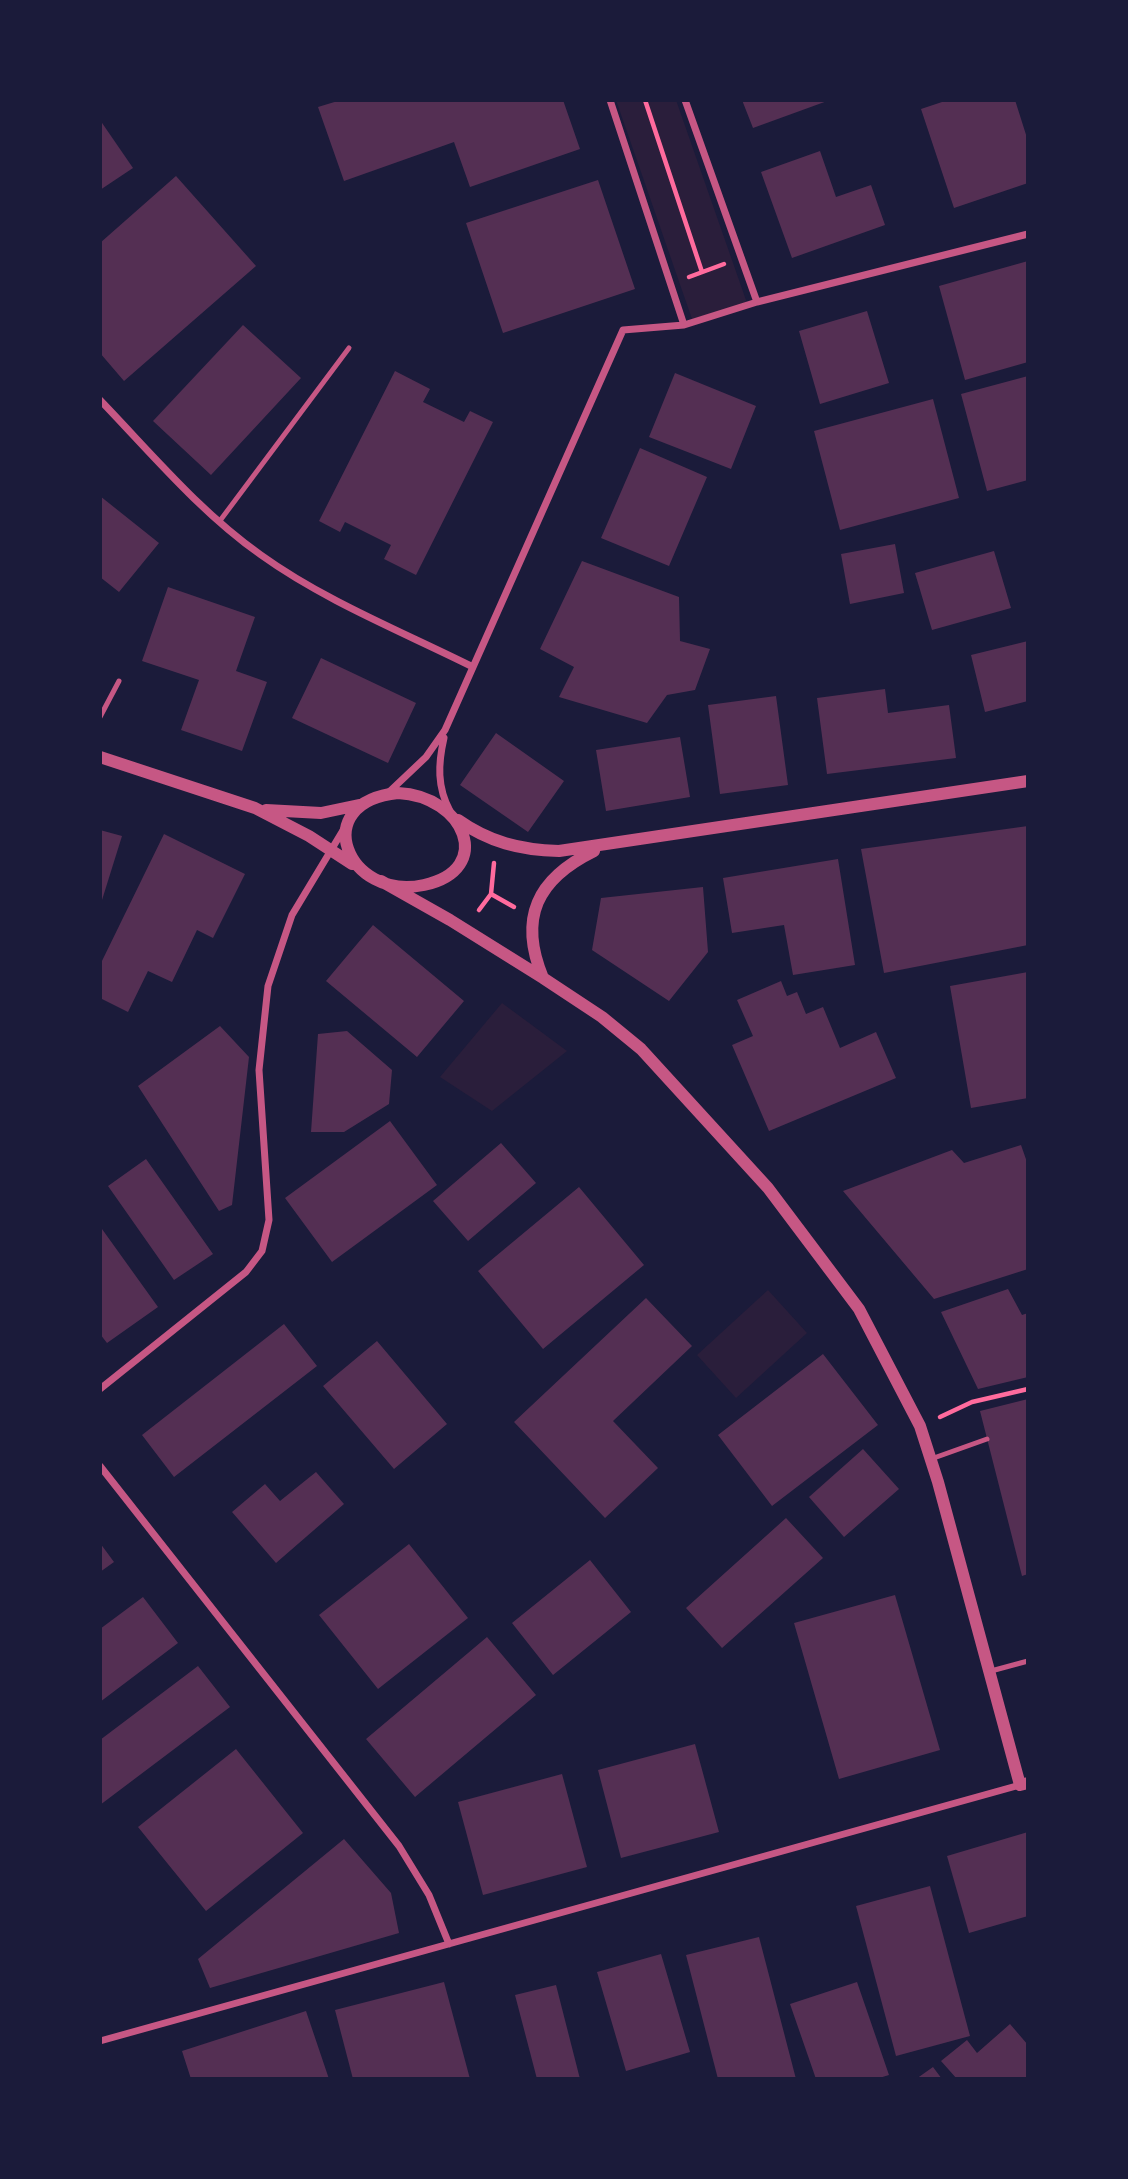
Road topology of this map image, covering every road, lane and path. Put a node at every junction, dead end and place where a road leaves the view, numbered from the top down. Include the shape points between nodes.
1 (610, 100) edge
2 (645, 100) edge
3 (685, 100) edge
4 (1028, 234) edge
5 (741, 258) junction
6 (702, 272) junction
7 (672, 284) junction
8 (757, 302) junction
9 (684, 325) junction
10 (349, 348) dead end
11 (100, 400) edge
12 (219, 522) junction
13 (473, 667) junction
14 (119, 681) dead end
15 (100, 717) edge
16 (445, 730) junction
17 (100, 757) edge
18 (1028, 781) edge
19 (387, 794) junction
20 (367, 802) junction
21 (255, 808) junction
22 (454, 816) junction
23 (347, 823) junction
24 (497, 842) junction
25 (604, 847) junction
26 (330, 849) junction
27 (361, 870) junction
28 (381, 881) junction
29 (465, 929) junction
30 (543, 978) junction
31 (100, 1389) edge
32 (1028, 1389) edge
33 (920, 1426) junction
34 (987, 1439) dead end
35 (931, 1459) junction
36 (100, 1466) edge
37 (1028, 1661) edge
38 (991, 1671) junction
39 (1024, 1784) edge
40 (449, 1944) junction
41 (100, 2041) edge

1 - 7 street
2 - 6 path
3 - 5 street
4 - 8 street
5 - 6 path
5 - 8 street
6 - 7 path
7 - 9 street
8 - 9 street
9 - 13 street via 623,330
10 - 12 lane
11 - 12 street
12 - 13 street via 294,576
13 - 16 street
14 - 15 lane
16 - 19 street via 426,757
16 - 22 street via 439,777
17 - 21 street
18 - 25 street
19 - 20 street
19 - 22 street via 422,795
20 - 21 street via 321,813
20 - 23 street
21 - 26 street
22 - 24 street
22 - 28 street via 464,847 451,872 411,887
23 - 26 street
23 - 27 street via 347,851
24 - 25 street via 540,851
24 - 29 path via 491,894
25 - 30 street via 561,871 538,900 531,936
26 - 27 street
26 - 31 street via 303,894 279,949 262,1026 260,1121 269,1220 262,1251 246,1272
27 - 28 street
28 - 29 street
29 - 30 street
30 - 33 street via 640,1049 768,1188 859,1309
32 - 33 path via 972,1402
33 - 35 street
34 - 35 lane
35 - 38 street
36 - 40 street via 399,1846 429,1895
37 - 38 lane
38 - 39 street
39 - 40 street
40 - 41 street

